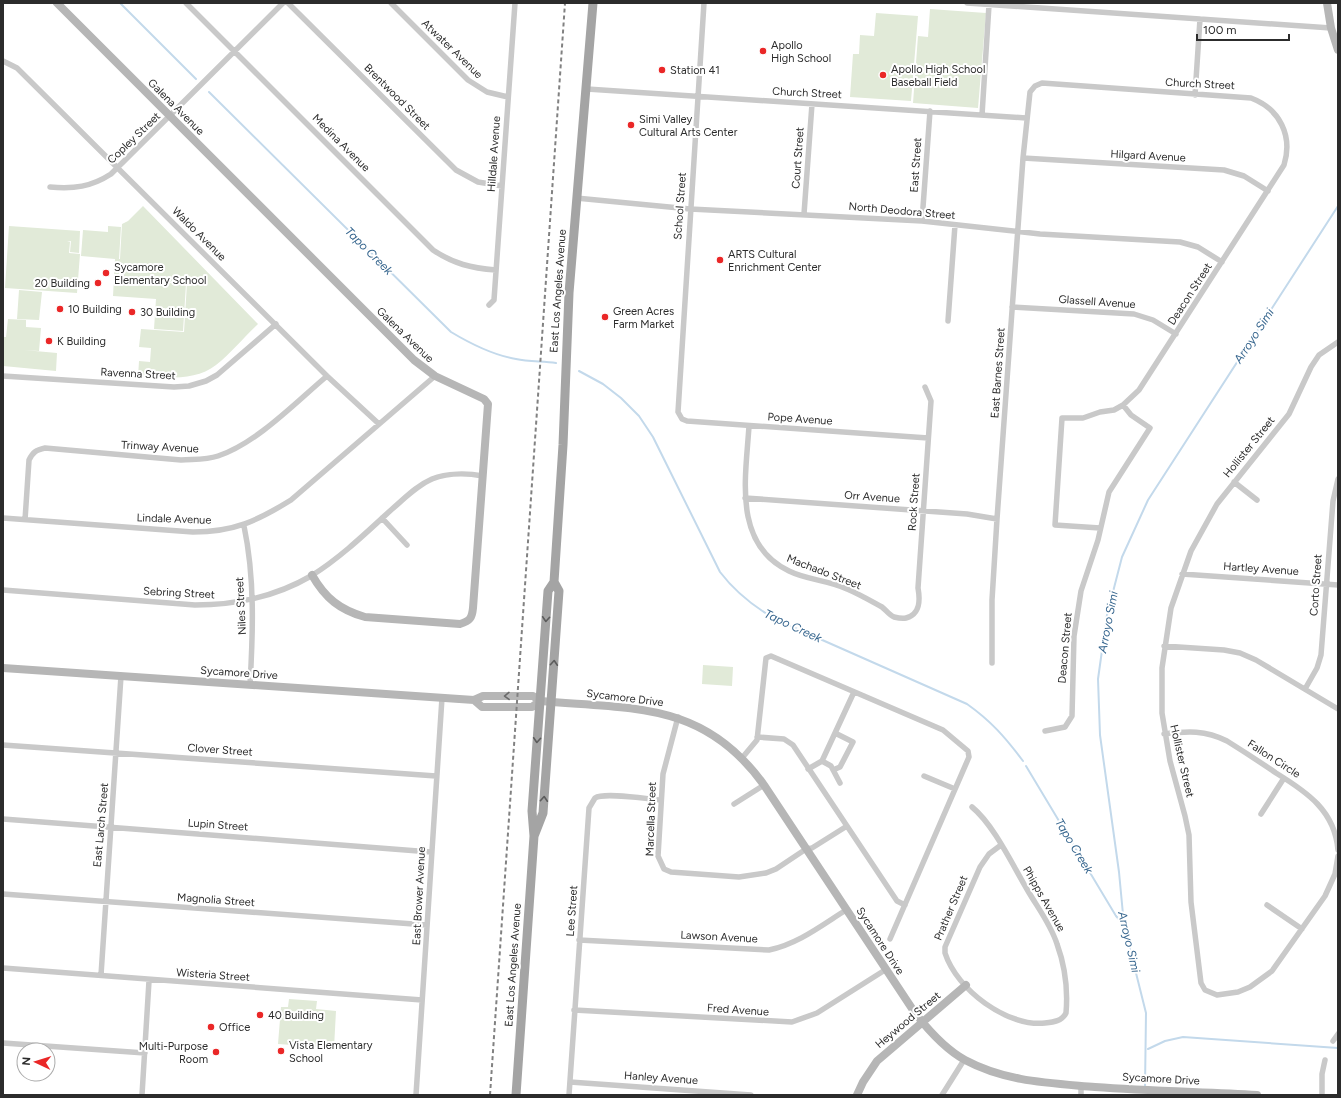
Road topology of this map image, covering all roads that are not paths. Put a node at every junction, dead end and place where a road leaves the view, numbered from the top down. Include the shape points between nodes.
1 (57, 3) edge
2 (186, 3) edge
3 (284, 3) edge
4 (288, 3) edge
5 (390, 3) edge
6 (515, 3) edge
7 (593, 3) edge
8 (704, 3) edge
9 (967, 3) edge
10 (1327, 3) edge
11 (1014, 4) edge
12 (990, 5) junction
13 (1200, 19) junction
14 (1331, 28) junction
15 (1338, 50) edge
16 (235, 52) junction
17 (3, 60) edge
18 (1034, 86) joint
19 (587, 89) junction
20 (1195, 95) junction
21 (698, 96) junction
22 (508, 97) junction
23 (812, 104) junction
24 (930, 110) junction
25 (982, 115) junction
26 (170, 117) junction
27 (1026, 118) junction
28 (1023, 158) junction
29 (118, 168) junction
30 (502, 186) junction
31 (50, 187) dead end
32 (1268, 191) junction
33 (576, 198) junction
34 (690, 209) junction
35 (804, 214) junction
36 (922, 221) junction
37 (955, 225) junction
38 (1018, 230) junction
39 (1222, 262) junction
40 (496, 270) junction
41 (489, 306) dead end
42 (1012, 307) junction
43 (948, 321) dead end
44 (276, 324) junction
45 (1176, 334) junction
46 (1338, 342) edge
47 (3, 376) edge
48 (327, 376) junction
49 (435, 376) junction
50 (925, 387) dead end
51 (1123, 405) junction
52 (678, 410) joint
53 (379, 424) junction
54 (749, 426) junction
55 (928, 438) junction
56 (483, 476) junction
57 (1338, 479) edge
58 (1234, 482) junction
59 (745, 498) junction
60 (1257, 500) dead end
61 (923, 511) junction
62 (3, 518) edge
63 (382, 518) junction
64 (997, 519) junction
65 (25, 520) junction
66 (244, 526) junction
67 (1100, 528) junction
68 (407, 545) dead end
69 (1182, 574) junction
70 (312, 575) junction
71 (554, 582) junction
72 (1327, 584) junction
73 (1338, 585) edge
74 (3, 590) edge
75 (252, 600) junction
76 (910, 616) joint
77 (1164, 646) junction
78 (992, 664) dead end
79 (3, 668) edge
80 (121, 676) junction
81 (250, 685) junction
82 (1305, 689) junction
83 (854, 692) junction
84 (442, 698) junction
85 (540, 701) junction
86 (551, 702) junction
87 (1338, 709) edge
88 (678, 717) junction
89 (1045, 731) dead end
90 (835, 733) junction
91 (1164, 734) junction
92 (757, 737) junction
93 (3, 745) edge
94 (117, 753) junction
95 (742, 758) junction
96 (822, 761) junction
97 (808, 769) junction
98 (833, 770) junction
99 (436, 776) junction
100 (924, 776) dead end
101 (1284, 778) junction
102 (840, 783) dead end
103 (764, 785) junction
104 (955, 789) junction
105 (661, 800) junction
106 (734, 804) dead end
107 (972, 807) dead end
108 (1261, 814) dead end
109 (3, 819) edge
110 (847, 826) junction
111 (111, 827) junction
112 (534, 836) junction
113 (1000, 845) junction
114 (806, 849) junction
115 (1338, 850) edge
116 (431, 852) junction
117 (1338, 856) edge
118 (3, 894) edge
119 (105, 902) junction
120 (905, 905) junction
121 (1267, 905) dead end
122 (846, 910) junction
123 (427, 925) junction
124 (1302, 929) junction
125 (890, 939) dead end
126 (579, 940) junction
127 (3, 968) edge
128 (885, 970) junction
129 (101, 976) junction
130 (149, 981) junction
131 (966, 985) junction
132 (422, 1000) junction
133 (574, 1010) junction
134 (1066, 1013) joint
135 (922, 1023) junction
136 (1338, 1034) edge
137 (1333, 1041) dead end
138 (3, 1043) edge
139 (145, 1053) junction
140 (964, 1060) junction
141 (1325, 1060) dead end
142 (570, 1082) junction
143 (1081, 1086) junction
144 (1178, 1093) edge
145 (142, 1095) edge
146 (416, 1095) edge
147 (516, 1095) edge
148 (569, 1095) edge
149 (751, 1095) edge
150 (857, 1095) edge
151 (942, 1095) edge
152 (1081, 1095) edge
153 (1255, 1095) edge
154 (1322, 1095) edge

1 - 26 main road, Galena Avenue
2 - 16 street, Medina Avenue
3 - 16 street, Copley Street
4 - 30 street, Brentwood Street via 456,170 478,182
5 - 22 street, Atwater Avenue via 468,80 486,92
6 - 22 street, Hilldale Avenue
7 - 19 main road, East Los Angeles Avenue
8 - 21 street, School Street
9 - 12 street
10 - 14 main road
11 - 12 street
11 - 13 street
12 - 25 street
13 - 14 street
13 - 20 street
14 - 15 main road
16 - 26 street, Copley Street
16 - 40 street, Medina Avenue via 433,250 461,265
17 - 29 street, Waldo Avenue via 17,68
18 - 20 street, Church Street via 1042,83
18 - 27 street, East Barnes Street via 1029,96
19 - 21 street, Church Street
19 - 33 main road, East Los Angeles Avenue
20 - 32 street, Church Street via 1251,98 1265,105 1279,118 1285,134 1287,152 1284,165
21 - 23 street, Church Street
21 - 34 street, School Street
22 - 30 street, Hilldale Avenue
23 - 24 street, Church Street
23 - 35 street, Court Street
24 - 25 street, Church Street
24 - 36 street, East Street
25 - 27 street, Church Street
26 - 29 street, Copley Street
26 - 49 main road, Galena Avenue via 414,360
27 - 28 street, East Barnes Street
28 - 32 street, Hilgard Avenue via 1224,170 1244,176
28 - 38 street, East Barnes Street
29 - 31 street, Copley Street via 99,182 83,187
29 - 44 street, Waldo Avenue
30 - 40 street, Hilldale Avenue
32 - 39 street, Deacon Street
33 - 34 street, North Deodora Street
33 - 71 main road, East Los Angeles Avenue via 566,336 563,445
34 - 35 street, North Deodora Street
34 - 52 street, School Street
35 - 36 street, North Deodora Street
36 - 37 street, North Deodora Street
37 - 38 street, North Deodora Street
37 - 43 street
38 - 39 street, North Deodora Street via 1040,234 1180,242 1198,247
38 - 42 street, East Barnes Street
39 - 45 street, Deacon Street
40 - 41 street, Hilldale Avenue via 494,300
42 - 45 street, Glassell Avenue via 1134,314 1153,320
42 - 64 street, East Barnes Street
44 - 47 street, Ravenna Street via 217,375 189,386
44 - 48 street, Waldo Avenue
45 - 51 street, Deacon Street via 1146,380
46 - 58 street, Hollister Street via 1319,355 1289,414
48 - 53 street, Waldo Avenue
48 - 65 street, Trinway Avenue via 254,437 218,456 181,460 38,449 29,460
49 - 53 street, Lindale Avenue
49 - 56 main road, Galena Avenue via 484,399 488,404
50 - 55 street, Rock Street via 931,402
51 - 67 street, Deacon Street via 1131,415 1150,428 1111,488
51 - 67 street, Deacon Street via 1083,418 1062,418 1055,525
52 - 54 street, Pope Avenue via 681,417 687,421
53 - 66 street, Lindale Avenue via 291,500
54 - 55 street, Pope Avenue
54 - 59 street, Machado Street
55 - 61 street, Rock Street
56 - 63 street, Sebring Street via 461,474 434,479 416,489
56 - 70 main road, Galena Avenue via 474,608 468,622 460,624 354,614 331,601 320,590
57 - 72 street, Corto Street via 1333,501
58 - 60 street
58 - 69 street, Hollister Street via 1204,526
59 - 61 street, Orr Avenue
59 - 76 street, Machado Street via 747,517 754,534 764,552 778,565 798,575 846,588 893,616
61 - 64 street, Orr Avenue
61 - 76 street, Rock Street via 919,603
62 - 65 street, Lindale Avenue
63 - 68 street
63 - 70 street, Sebring Street
64 - 78 street, East Barnes Street via 992,600
65 - 66 street, Lindale Avenue via 193,532
66 - 75 street, Niles Street
67 - 89 street, Deacon Street via 1081,591 1074,636 1072,716 1065,727
69 - 72 street, Hartley Avenue
69 - 77 street, Hollister Street via 1171,608
70 - 75 street, Sebring Street
71 -> 85 main road, East Los Angeles Avenue via 548,591
86 -> 71 main road, East Los Angeles Avenue via 559,591
72 - 73 street, Hartley Avenue
72 - 82 street, Corto Street via 1321,655
74 - 75 street, Sebring Street via 195,605
75 - 81 street, Niles Street
77 - 82 street via 1224,650 1240,654 1256,660
77 - 91 street, Hollister Street via 1161,691
79 - 80 main road, Sycamore Drive
80 - 81 main road, Sycamore Drive
80 - 94 street, East Larch Street
81 - 84 main road, Sycamore Drive
82 - 87 street
83 - 90 street
83 - 92 street via 771,656 766,658
83 - 104 street via 942,730 968,750 969,757
84 - 85 main road, Sycamore Drive via 474,700 483,696 533,696
84 - 99 street, East Brower Avenue
85 - 86 main road, Sycamore Drive
85 -> 112 main road, East Los Angeles Avenue via 532,811
86 - 88 main road, Sycamore Drive via 641,709
112 -> 86 main road, East Los Angeles Avenue via 543,813
88 - 95 main road, Sycamore Drive via 713,734
88 - 105 street, Marcella Street via 665,763
90 - 96 street
90 - 98 street via 853,742 840,767
91 - 101 street, Fallon Circle via 1192,731 1215,735
91 - 124 street, Hollister Street via 1188,828 1191,902 1201,983 1205,990 1221,994 1238,992 1262,980 1272,971
92 - 95 street
92 - 97 street via 788,741
93 - 94 street, Clover Street
94 - 99 street, Clover Street
94 - 111 street, East Larch Street
95 - 103 main road, Sycamore Drive
96 - 97 street
96 - 98 street
97 - 110 street
98 - 102 street
99 - 116 street, East Brower Avenue
100 - 104 street
101 - 108 street
101 - 115 street, Fallon Circle via 1308,793 1321,806 1332,824
103 - 106 street
103 - 114 main road, Sycamore Drive
104 - 120 street
105 - 114 street, Marcella Street via 658,856 661,865 668,871 754,876 776,869
105 - 126 street, Lee Street via 606,794 599,795 592,802
107 - 113 street, Phipps Avenue via 983,816
109 - 111 street, Lupin Street
110 - 114 street via 812,848
110 - 120 street via 897,901
111 - 116 street, Lupin Street
111 - 119 street, East Larch Street
112 - 147 main road, East Los Angeles Avenue
113 - 131 street, Prather Street via 989,854 980,867 945,947 946,958
113 - 134 street, Phipps Avenue via 1057,942 1066,981
114 - 122 main road, Sycamore Drive
116 - 123 street, East Brower Avenue
117 - 124 street via 1332,883
118 - 119 street, Magnolia Street
119 - 123 street, Magnolia Street
119 - 129 street, East Larch Street
120 - 125 street
121 - 124 street
122 - 126 street, Lawson Avenue via 797,941 770,950
122 - 128 main road, Sycamore Drive
123 - 132 street, East Brower Avenue
126 - 133 street, Lee Street
127 - 129 street, Wisteria Street
128 - 133 street, Fred Avenue via 817,1014 792,1022
128 - 135 main road, Sycamore Drive
129 - 130 street, Wisteria Street
130 - 132 street, Wisteria Street
130 - 139 street
131 - 134 street, Prather Street via 991,1007 1023,1021 1039,1024 1054,1022 1063,1018
131 - 135 main road, Heywood Street
132 - 146 street, East Brower Avenue
133 - 142 street, Lee Street
135 - 140 main road, Sycamore Drive via 938,1040
135 - 150 main road, Heywood Street via 877,1061
136 - 137 street
138 - 139 street
139 - 145 street
140 - 143 main road, Sycamore Drive via 993,1073 1017,1079
140 - 151 street
141 - 154 street
142 - 148 street, Lee Street
142 - 149 street, Hanley Avenue
143 - 144 main road, Sycamore Drive
143 - 152 street
144 - 153 main road, Sycamore Drive

